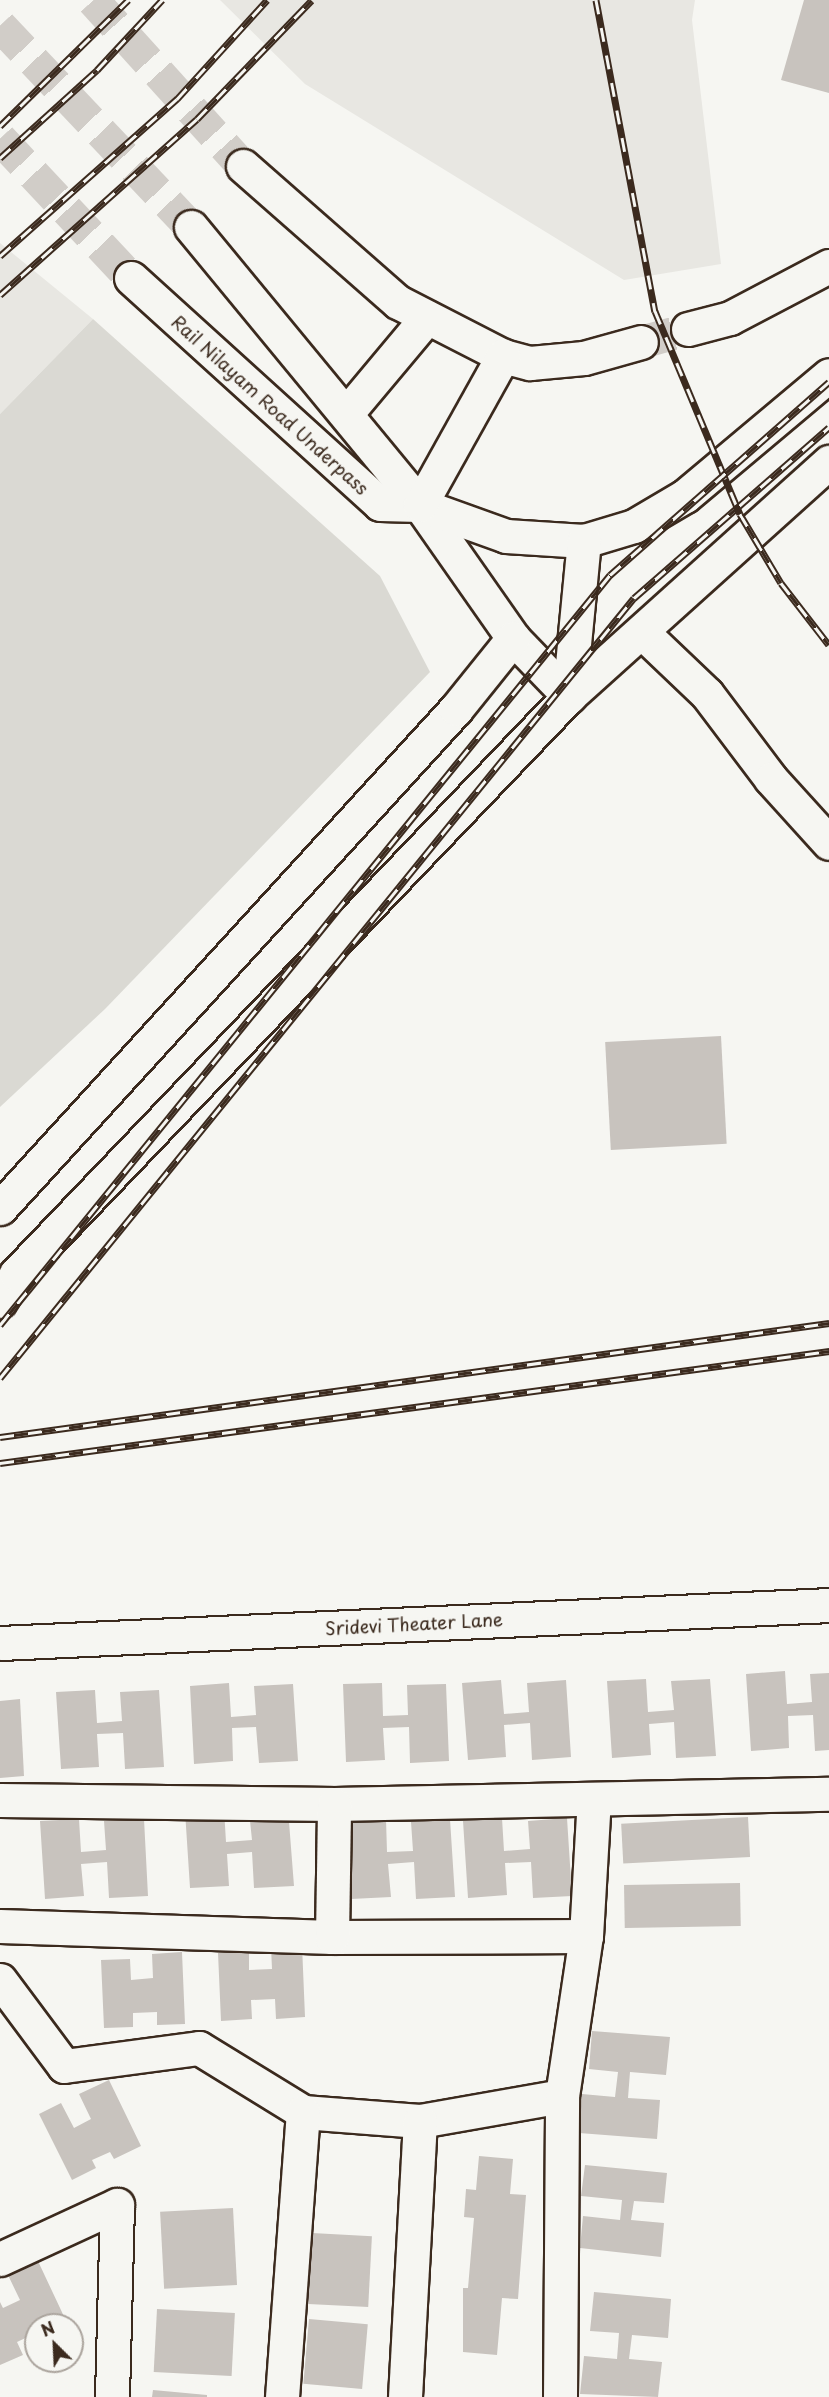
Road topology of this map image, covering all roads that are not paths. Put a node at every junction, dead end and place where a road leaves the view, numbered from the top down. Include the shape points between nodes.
1 (243, 166) tunnel mouth
2 (191, 227) tunnel mouth
3 (829, 267) edge
4 (131, 278) tunnel mouth
5 (428, 317) junction
6 (688, 329) tunnel mouth
7 (641, 342) tunnel mouth
8 (503, 356) junction
9 (829, 375) edge
10 (346, 414) junction
11 (829, 462) edge
12 (420, 505) junction
13 (584, 541) junction
14 (643, 633) junction
15 (513, 638) junction
16 (569, 696) junction
17 (829, 843) edge
18 (0, 1208) edge
19 (0, 1301) edge
20 (829, 1605) edge
21 (0, 1643) edge
22 (829, 1794) edge
23 (594, 1799) junction
24 (0, 1800) edge
25 (334, 1804) junction
26 (0, 1926) edge
27 (586, 1936) junction
28 (332, 1937) junction
29 (0, 1980) edge
30 (562, 2096) junction
31 (303, 2112) junction
32 (420, 2121) junction
33 (0, 2259) edge
34 (108, 2395) edge
35 (282, 2397) edge
36 (405, 2397) edge
37 (560, 2397) edge

1 - 5 street via 398,302
2 - 10 street
3 - 6 street via 730,318
4 - 12 street, Rail Nilayam Road Underpass via 380,504
5 - 8 street
5 - 10 street
7 - 8 street via 584,358 530,363
8 - 12 street
9 - 13 street via 686,496 634,526
10 - 12 street
11 - 14 street
12 - 13 street via 506,536
12 - 15 street
13 - 16 street
14 - 16 street
14 - 17 street via 707,694 771,779
15 - 16 street
15 - 18 street via 456,709
16 - 19 street via 16,1274
20 - 21 street, Sridevi Theater Lane
22 - 23 street
23 - 25 street
23 - 27 street
24 - 25 street
25 - 28 street
26 - 28 street
27 - 28 street
27 - 30 street
29 - 31 street via 64,2066 199,2048
30 - 32 street
30 - 37 street
31 - 32 street
31 - 35 street
32 - 36 street
33 - 34 street via 117,2205

